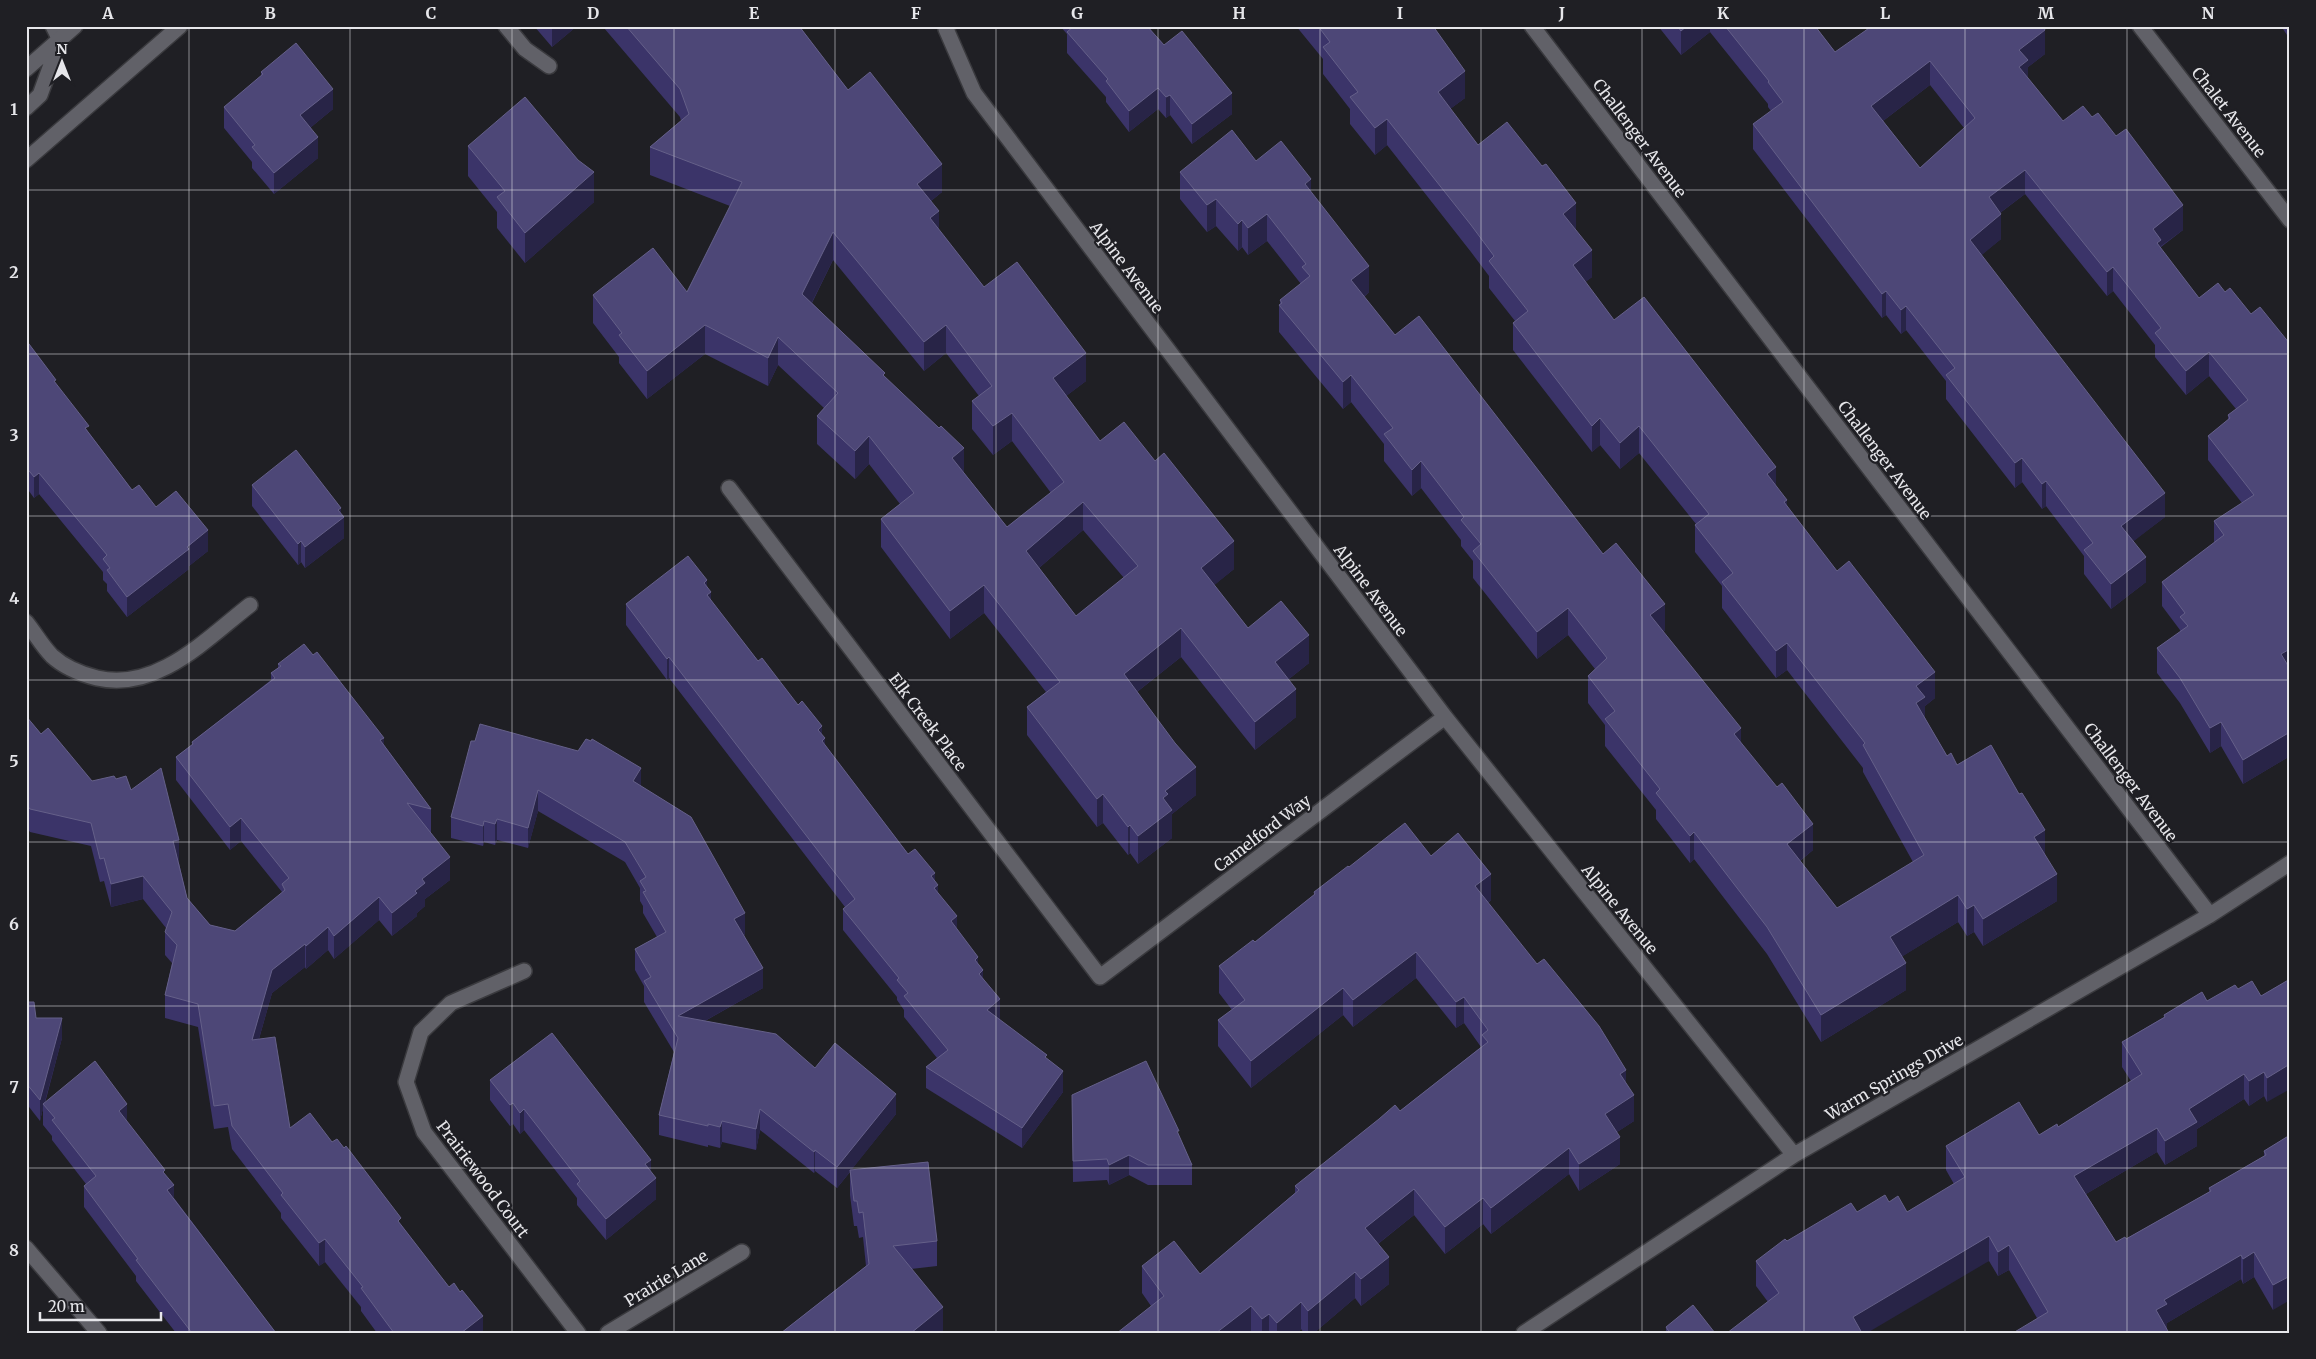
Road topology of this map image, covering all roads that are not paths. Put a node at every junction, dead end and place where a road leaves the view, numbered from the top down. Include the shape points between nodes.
1 (75, 26) edge
2 (180, 26) edge
3 (506, 26) edge
4 (1532, 26) edge
5 (2140, 26) edge
6 (947, 28) edge
7 (57, 33) edge
8 (549, 66) dead end
9 (26, 69) edge
10 (26, 108) edge
11 (26, 160) edge
12 (2290, 220) edge
13 (729, 488) dead end
14 (250, 605) dead end
15 (26, 622) edge
16 (1445, 717) junction
17 (2290, 863) edge
18 (2210, 915) junction
19 (524, 971) dead end
20 (1100, 977) joint
21 (1794, 1155) junction
22 (26, 1248) edge
23 (742, 1252) dead end
24 (99, 1333) edge
25 (578, 1333) edge
26 (608, 1333) edge
27 (1524, 1333) edge

1 - 7 street
2 - 11 street
3 - 8 street via 525,49
4 - 18 street, Challenger Avenue
5 - 12 street, Chalet Avenue
6 - 16 street, Alpine Avenue via 974,93
7 - 9 street
7 - 10 street via 40,95
13 - 20 street, Elk Creek Place
14 - 15 street via 169,667 150,676 128,680 87,676 69,667 52,655
16 - 20 street, Camelford Way
16 - 21 street, Alpine Avenue
17 - 18 street, Warm Springs Drive
18 - 21 street, Warm Springs Drive
19 - 25 street, Prairiewood Court via 452,1003 421,1032 406,1082 424,1132
21 - 27 street, Warm Springs Drive
22 - 24 street
23 - 26 street, Prairie Lane

